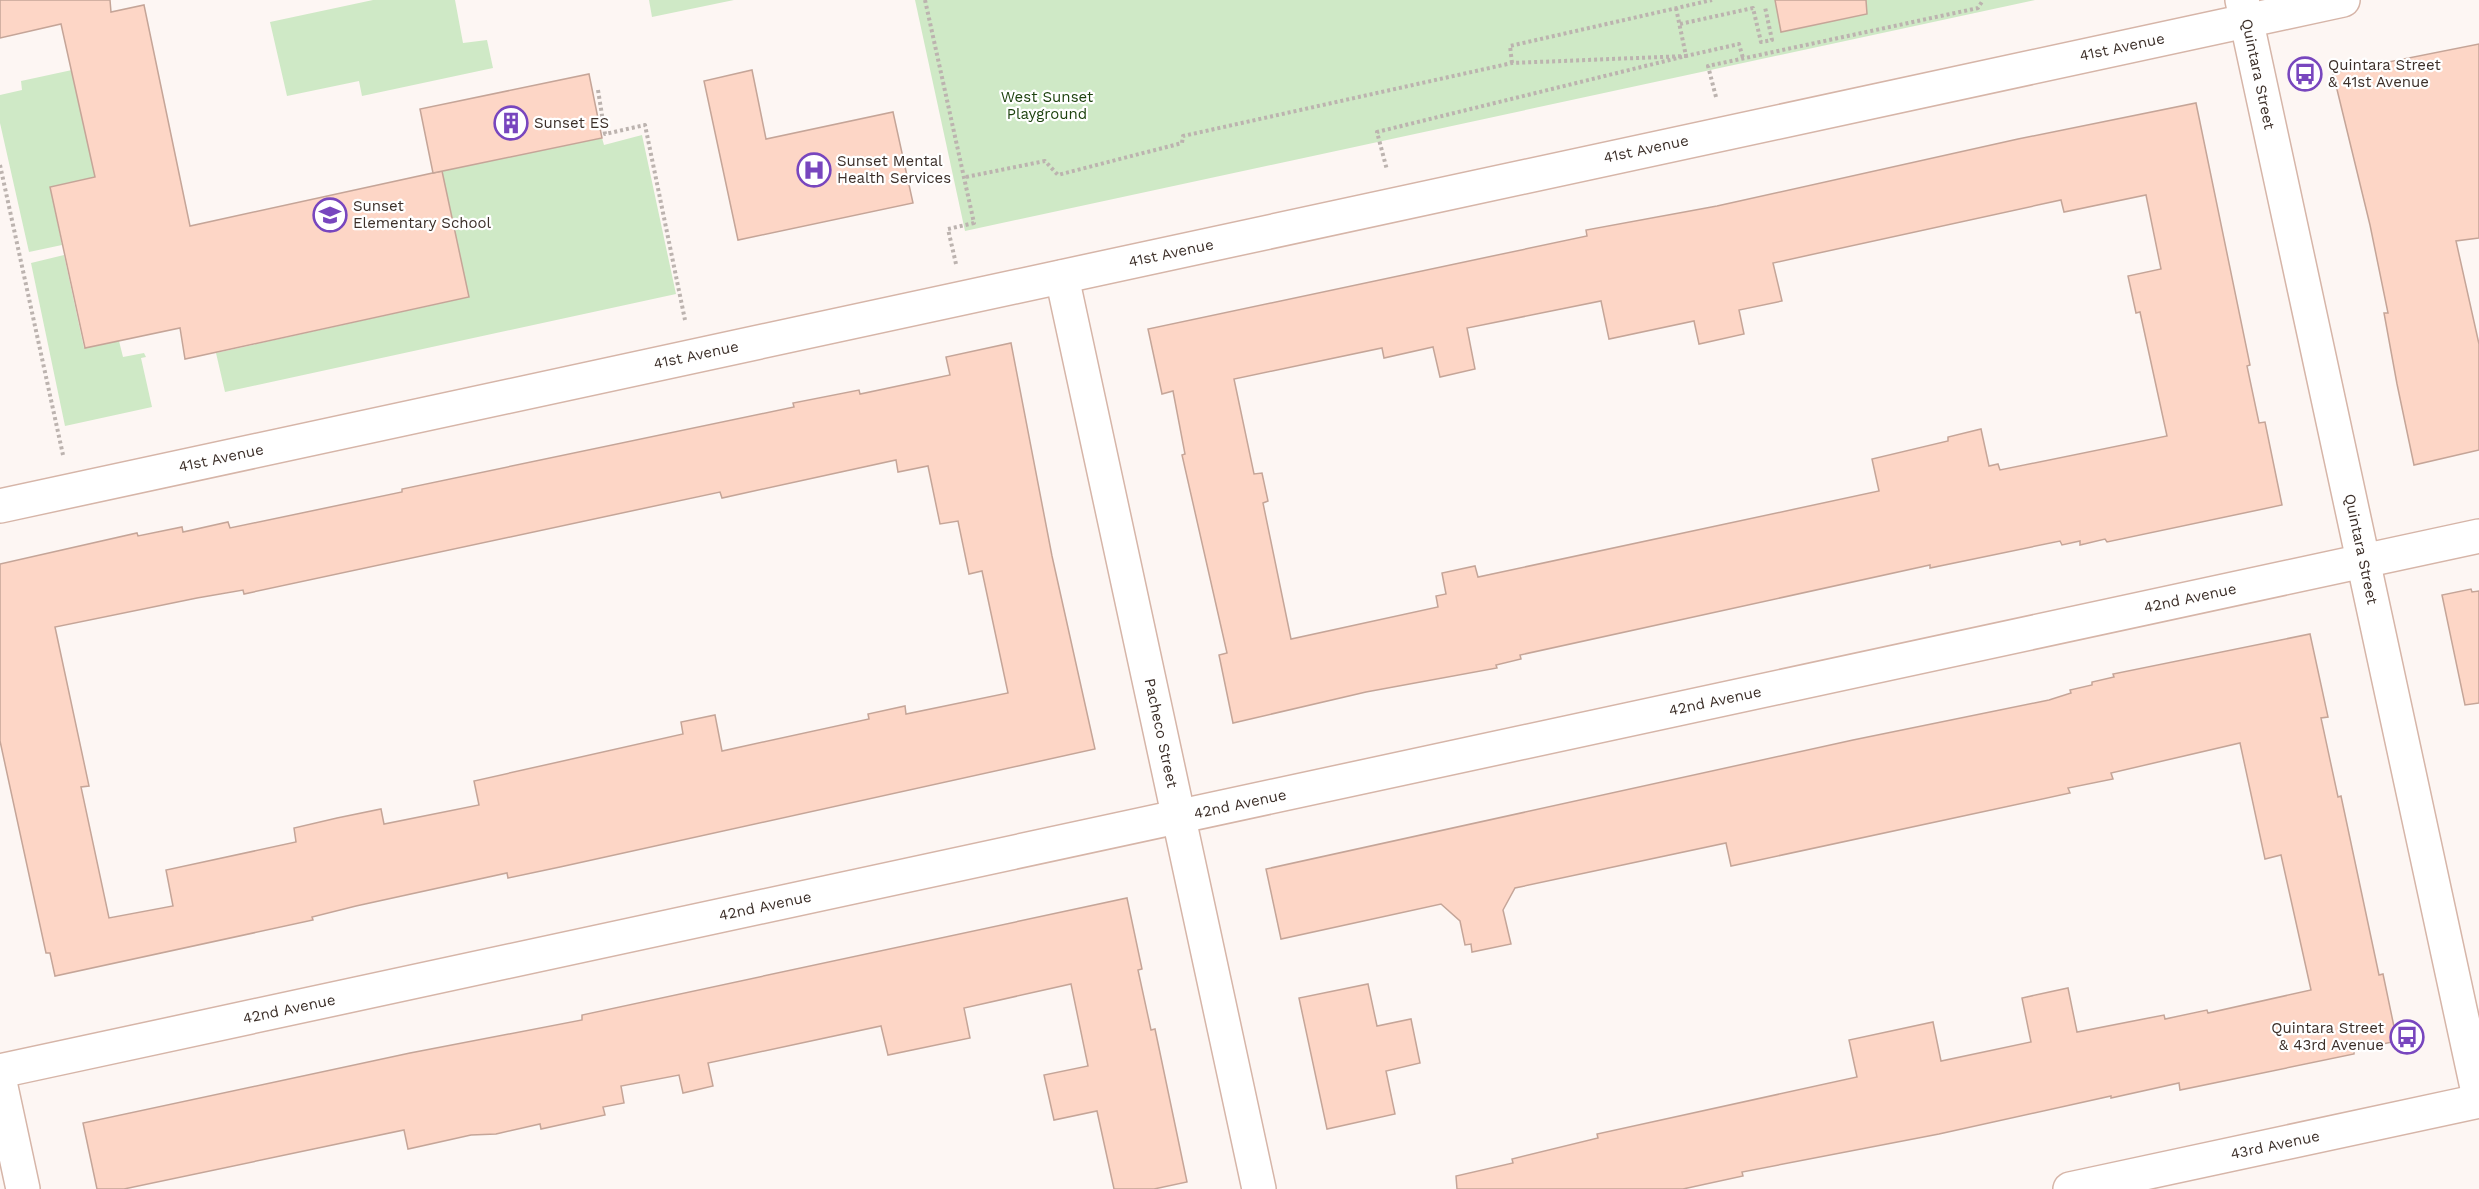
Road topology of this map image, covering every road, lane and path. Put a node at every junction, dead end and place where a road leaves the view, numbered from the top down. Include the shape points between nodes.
1 (925, 0) edge
2 (1712, 0) edge
3 (1983, 0) edge
4 (2343, 0) edge
5 (1765, 7) dead end
6 (1676, 8) junction
7 (2245, 10) edge
8 (1680, 24) junction
9 (1686, 56) junction
10 (1743, 58) junction
11 (1512, 63) junction
12 (1708, 66) dead end
13 (598, 90) dead end
14 (0, 165) edge
15 (966, 177) junction
16 (1395, 203) junction
17 (948, 229) dead end
18 (1062, 277) junction
19 (693, 356) junction
20 (71, 491) junction
21 (0, 506) edge
22 (2479, 536) edge
23 (2363, 561) junction
24 (1179, 817) junction
25 (0, 1071) edge
26 (0, 1082) edge
27 (2479, 1099) edge
28 (23, 1189) edge
29 (1259, 1189) edge
30 (2070, 1189) edge

1 - 15 path
2 - 6 path
3 - 10 path via 1978,8
4 - 7 street, 41st Avenue
5 - 8 path via 1772,40 1761,42 1753,8
6 - 8 path
6 - 11 path via 1510,45
7 - 16 street, 41st Avenue
7 - 23 street, Quintara Street
8 - 9 path
9 - 10 path via 1739,44
9 - 11 path
9 - 16 path via 1377,132
10 - 12 path
11 - 15 path via 1183,136 1182,143 1058,175 1045,161
13 - 19 path via 606,134 645,125
14 - 20 path
15 - 17 path via 974,222
16 - 18 street, 41st Avenue
18 - 19 street, 41st Avenue
18 - 24 street, Pacheco Street
19 - 20 street, 41st Avenue
20 - 21 street, 41st Avenue
22 - 23 street, 42nd Avenue
23 - 24 street, 42nd Avenue
23 - 27 street, Quintara Street
24 - 25 street, 42nd Avenue
24 - 29 street, Pacheco Street
26 - 28 street
27 - 30 street, 43rd Avenue

